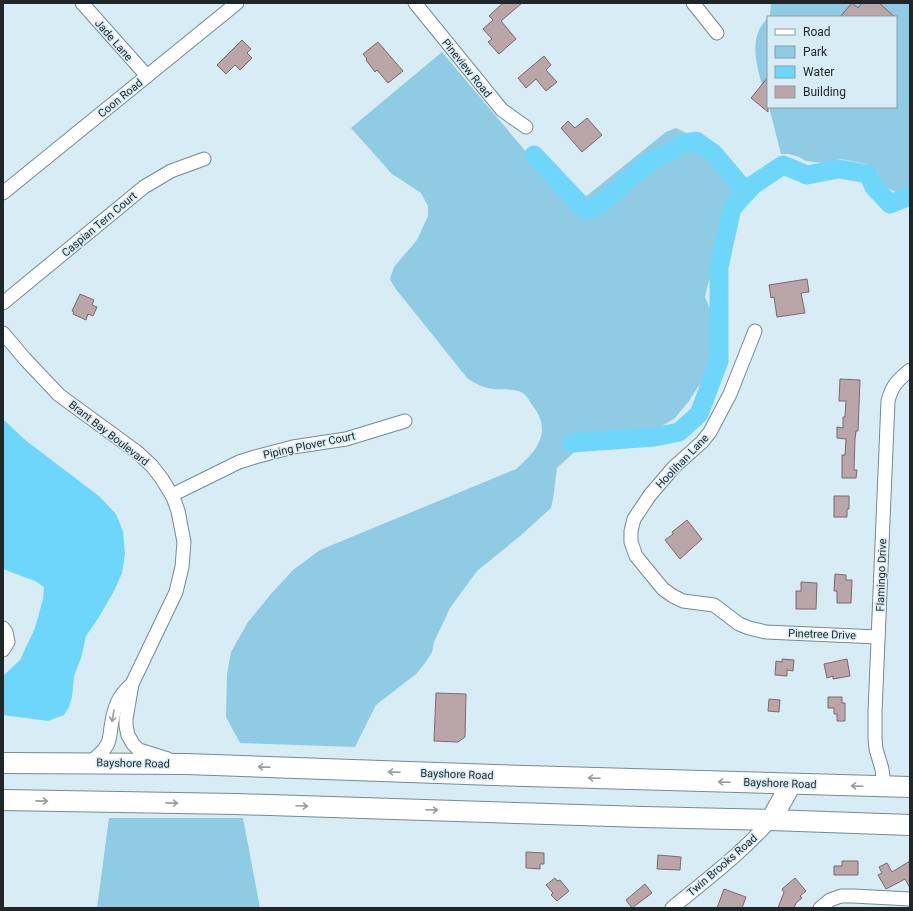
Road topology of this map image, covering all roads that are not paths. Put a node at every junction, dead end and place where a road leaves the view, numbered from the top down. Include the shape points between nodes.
1 (82, 3) edge
2 (237, 3) edge
3 (415, 3) edge
4 (693, 3) edge
5 (718, 33) dead end
6 (146, 76) junction
7 (526, 127) dead end
8 (204, 159) dead end
9 (3, 193) edge
10 (3, 303) edge
11 (755, 331) dead end
12 (3, 333) edge
13 (910, 370) edge
14 (405, 421) dead end
15 (172, 495) junction
16 (3, 628) edge
17 (766, 632) joint
18 (878, 636) junction
19 (3, 650) edge
20 (132, 684) junction
21 (3, 763) edge
22 (85, 763) junction
23 (186, 764) junction
24 (3, 778) edge
25 (790, 784) junction
26 (884, 786) junction
27 (910, 787) edge
28 (3, 800) edge
29 (771, 820) junction
30 (910, 825) edge
31 (910, 899) edge
32 (672, 908) edge
33 (820, 908) edge

1 - 6 street, Jade Lane
2 - 6 street, Coon Road
3 - 7 street, Pineview Road via 497,105
4 - 5 street
6 - 9 street, Coon Road
8 - 10 street, Caspian Tern Court via 171,171 144,187
11 - 17 street, Hoolihan Lane via 730,394 710,432 650,494 634,519 631,542 636,556 663,589 672,596 714,605 739,624
12 - 15 street, Brant Bay Boulevard via 59,395 137,452 152,466
13 - 18 street, Flamingo Drive via 898,380 891,390 888,401
14 - 15 street, Piping Plover Court via 346,438 260,455 238,462
15 - 20 street, Brant Bay Boulevard via 182,526 184,542 180,580
16 - 19 street via 8,642
17 - 18 street, Pinetree Drive
18 - 26 street, Flamingo Drive via 875,738
20 -> 22 street, Brant Bay Boulevard via 118,699 107,746
20 - 23 street, Brant Bay Boulevard via 126,726 133,744 139,750
21 - 22 main road, Bayshore Road
22 - 23 main road, Bayshore Road
22 - 24 main road via 60,768 26,769 12,772
25 -> 23 main road, Bayshore Road
26 -> 25 main road, Bayshore Road
25 - 29 main road
26 - 27 main road, Bayshore Road
28 -> 29 main road
29 - 30 main road
29 - 32 street, Twin Brooks Road via 739,852
31 - 33 street via 841,896

